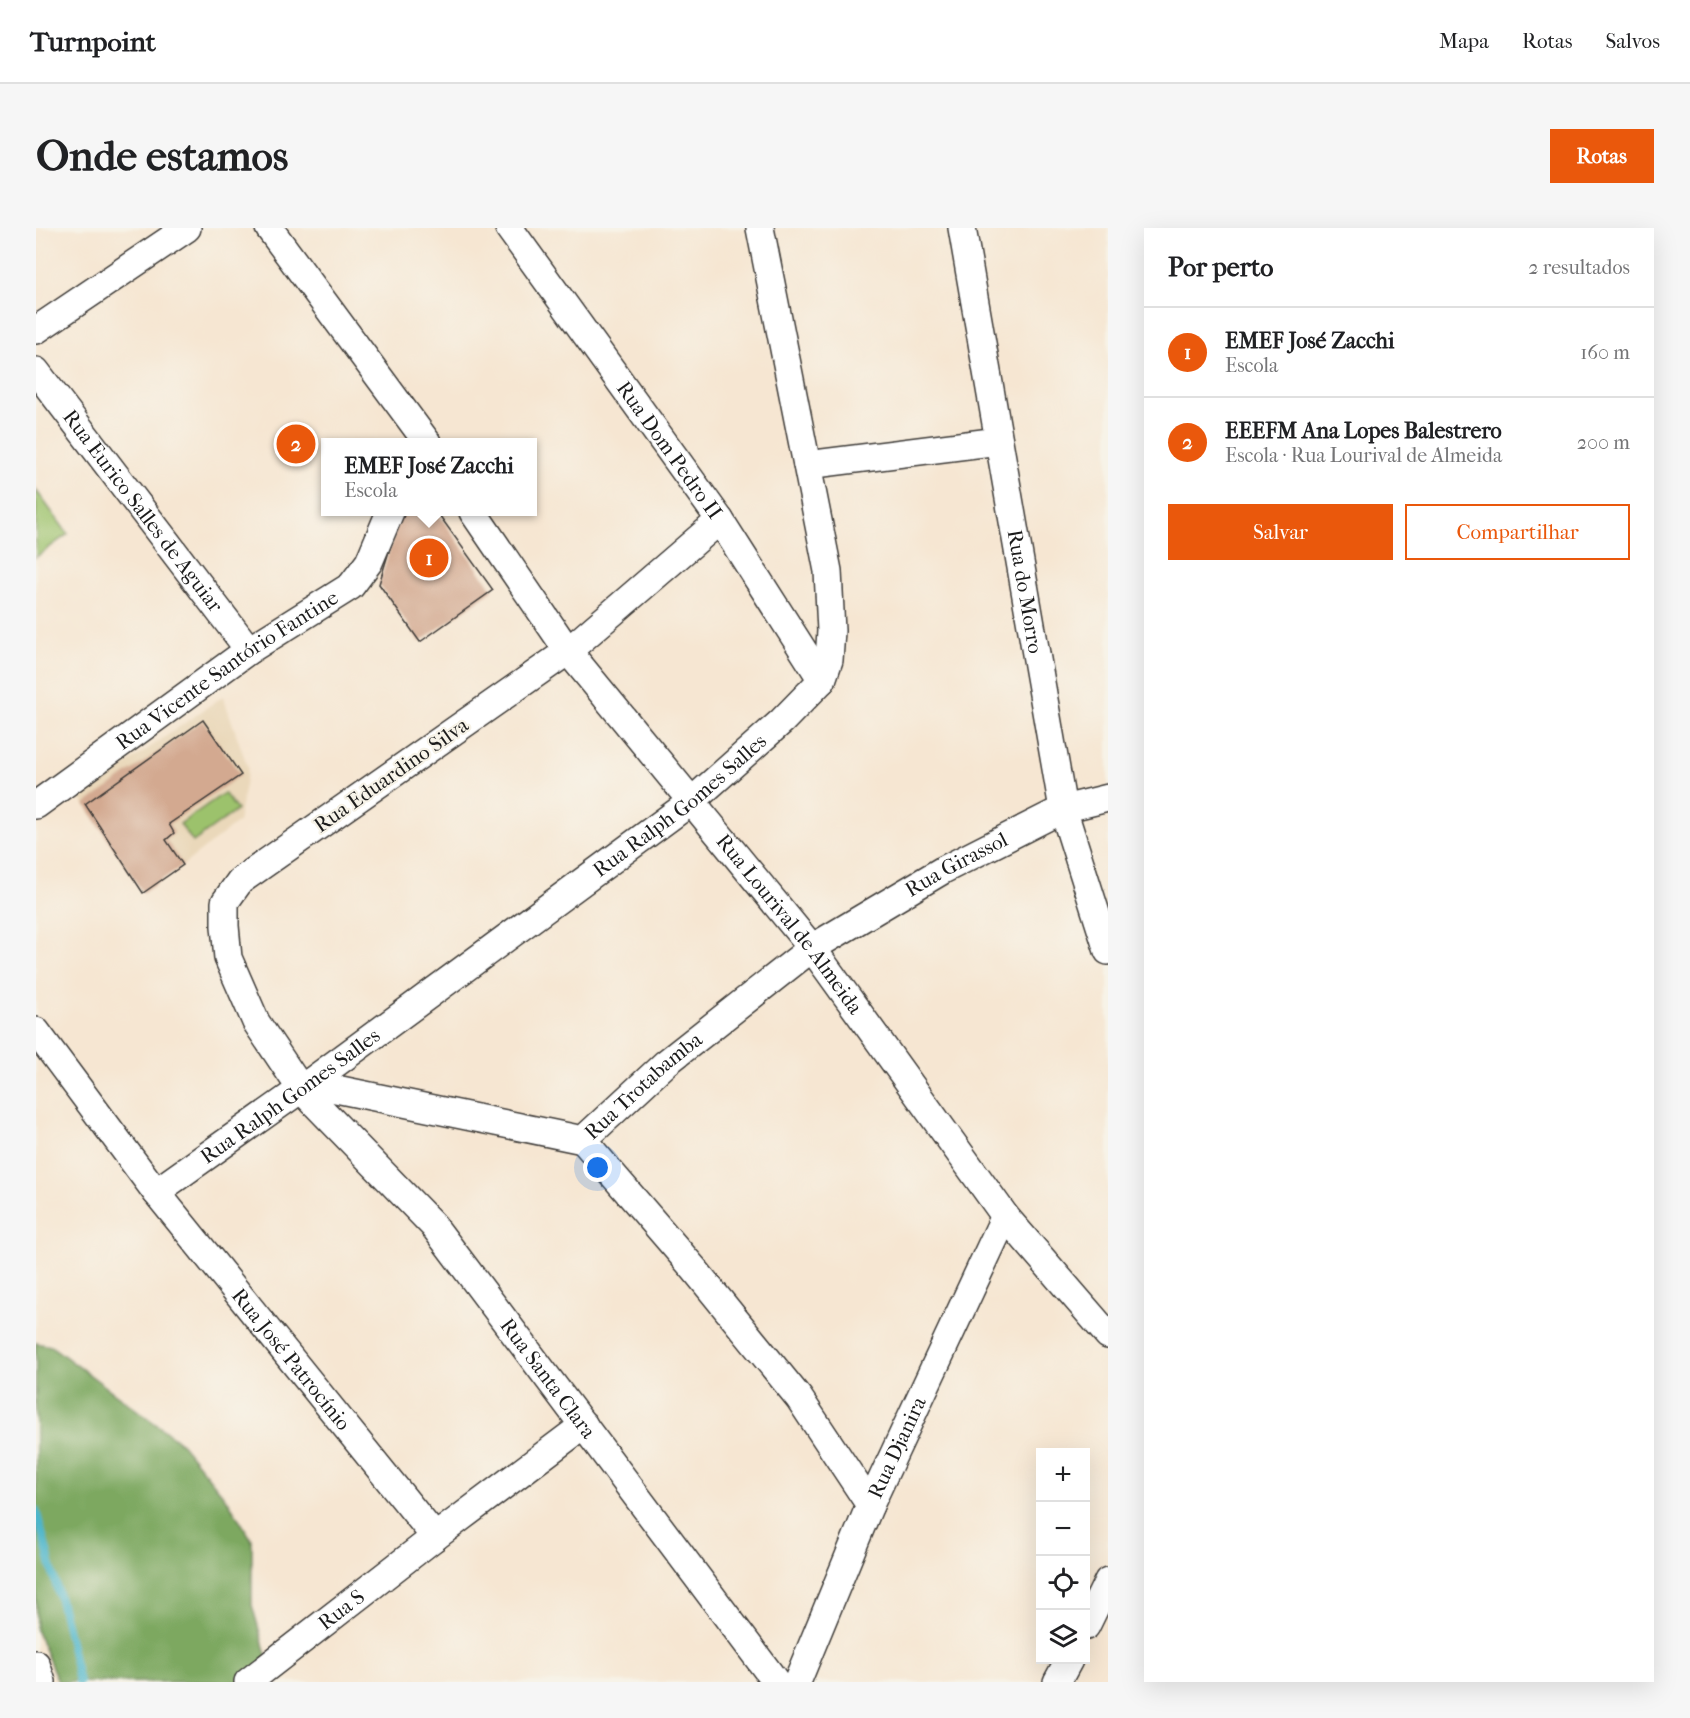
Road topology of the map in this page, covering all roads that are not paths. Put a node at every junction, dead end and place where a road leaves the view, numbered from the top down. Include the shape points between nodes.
1 (187, 228) edge
2 (269, 228) edge
3 (509, 228) edge
4 (760, 228) edge
5 (962, 228) edge
6 (36, 330) edge
7 (36, 371) edge
8 (421, 438) edge
9 (999, 441) junction
10 (807, 465) junction
11 (388, 516) edge
12 (476, 516) edge
13 (720, 520) junction
14 (249, 650) junction
15 (568, 651) junction
16 (822, 680) junction
17 (1108, 798) edge
18 (692, 801) junction
19 (36, 805) edge
20 (1063, 809) junction
21 (812, 948) junction
22 (1108, 951) edge
23 (36, 1031) edge
24 (304, 1086) junction
25 (583, 1140) junction
26 (156, 1192) junction
27 (1005, 1216) junction
28 (1108, 1335) edge
29 (584, 1425) junction
30 (870, 1505) junction
31 (435, 1537) junction
32 (1108, 1581) edge
33 (1090, 1618) edge
34 (36, 1664) edge
35 (1066, 1664) edge
36 (42, 1682) edge
37 (248, 1682) edge
38 (776, 1682) edge
39 (797, 1682) edge
40 (1057, 1682) edge

1 - 6 street
2 - 8 street
3 - 13 street, Rua Dom Pedro II
4 - 10 street, Rua Ralph Gomes Salles
5 - 9 street, Rua do Morro
7 - 14 street, Rua Eurico Salles de Aguiar
9 - 10 street
9 - 20 street, Rua do Morro
10 - 16 street, Rua Ralph Gomes Salles via 828,572 831,631 829,660
11 - 14 street, Rua Vicente Santório Fantine via 369,562 351,586
12 - 15 street, Rua Lourival de Almeida
13 - 15 street, Rua Eduardino Silva
13 - 16 street, Rua Dom Pedro II
14 - 19 street, Rua Vicente Santório Fantine
15 - 18 street, Rua Lourival de Almeida
15 - 24 street, Rua Eduardino Silva via 240,881 225,902 228,958 256,1022
16 - 18 street, Rua Ralph Gomes Salles
17 - 20 street, Rua Girassol
18 - 21 street, Rua Lourival de Almeida
18 - 24 street, Rua Ralph Gomes Salles
20 - 21 street, Rua Girassol via 942,870
20 - 22 street, Rua do Morro
21 - 25 street, Rua Trotabamba via 666,1063
21 - 27 street, Rua Lourival de Almeida
23 - 26 street, Rua José Patrocínio
24 - 25 street, Rua Trotabamba
24 - 26 street, Rua Ralph Gomes Salles
24 - 29 street, Rua Santa Clara via 433,1225
25 - 30 street via 799,1398
26 - 31 street, Rua José Patrocínio
27 - 28 street, Rua Lourival de Almeida
27 - 30 street, Rua Djanira
29 - 31 street
29 - 38 street, Rua Santa Clara
30 - 39 street, Rua Djanira
31 - 37 street, Rua S
32 - 33 street
34 - 36 street
35 - 40 street

